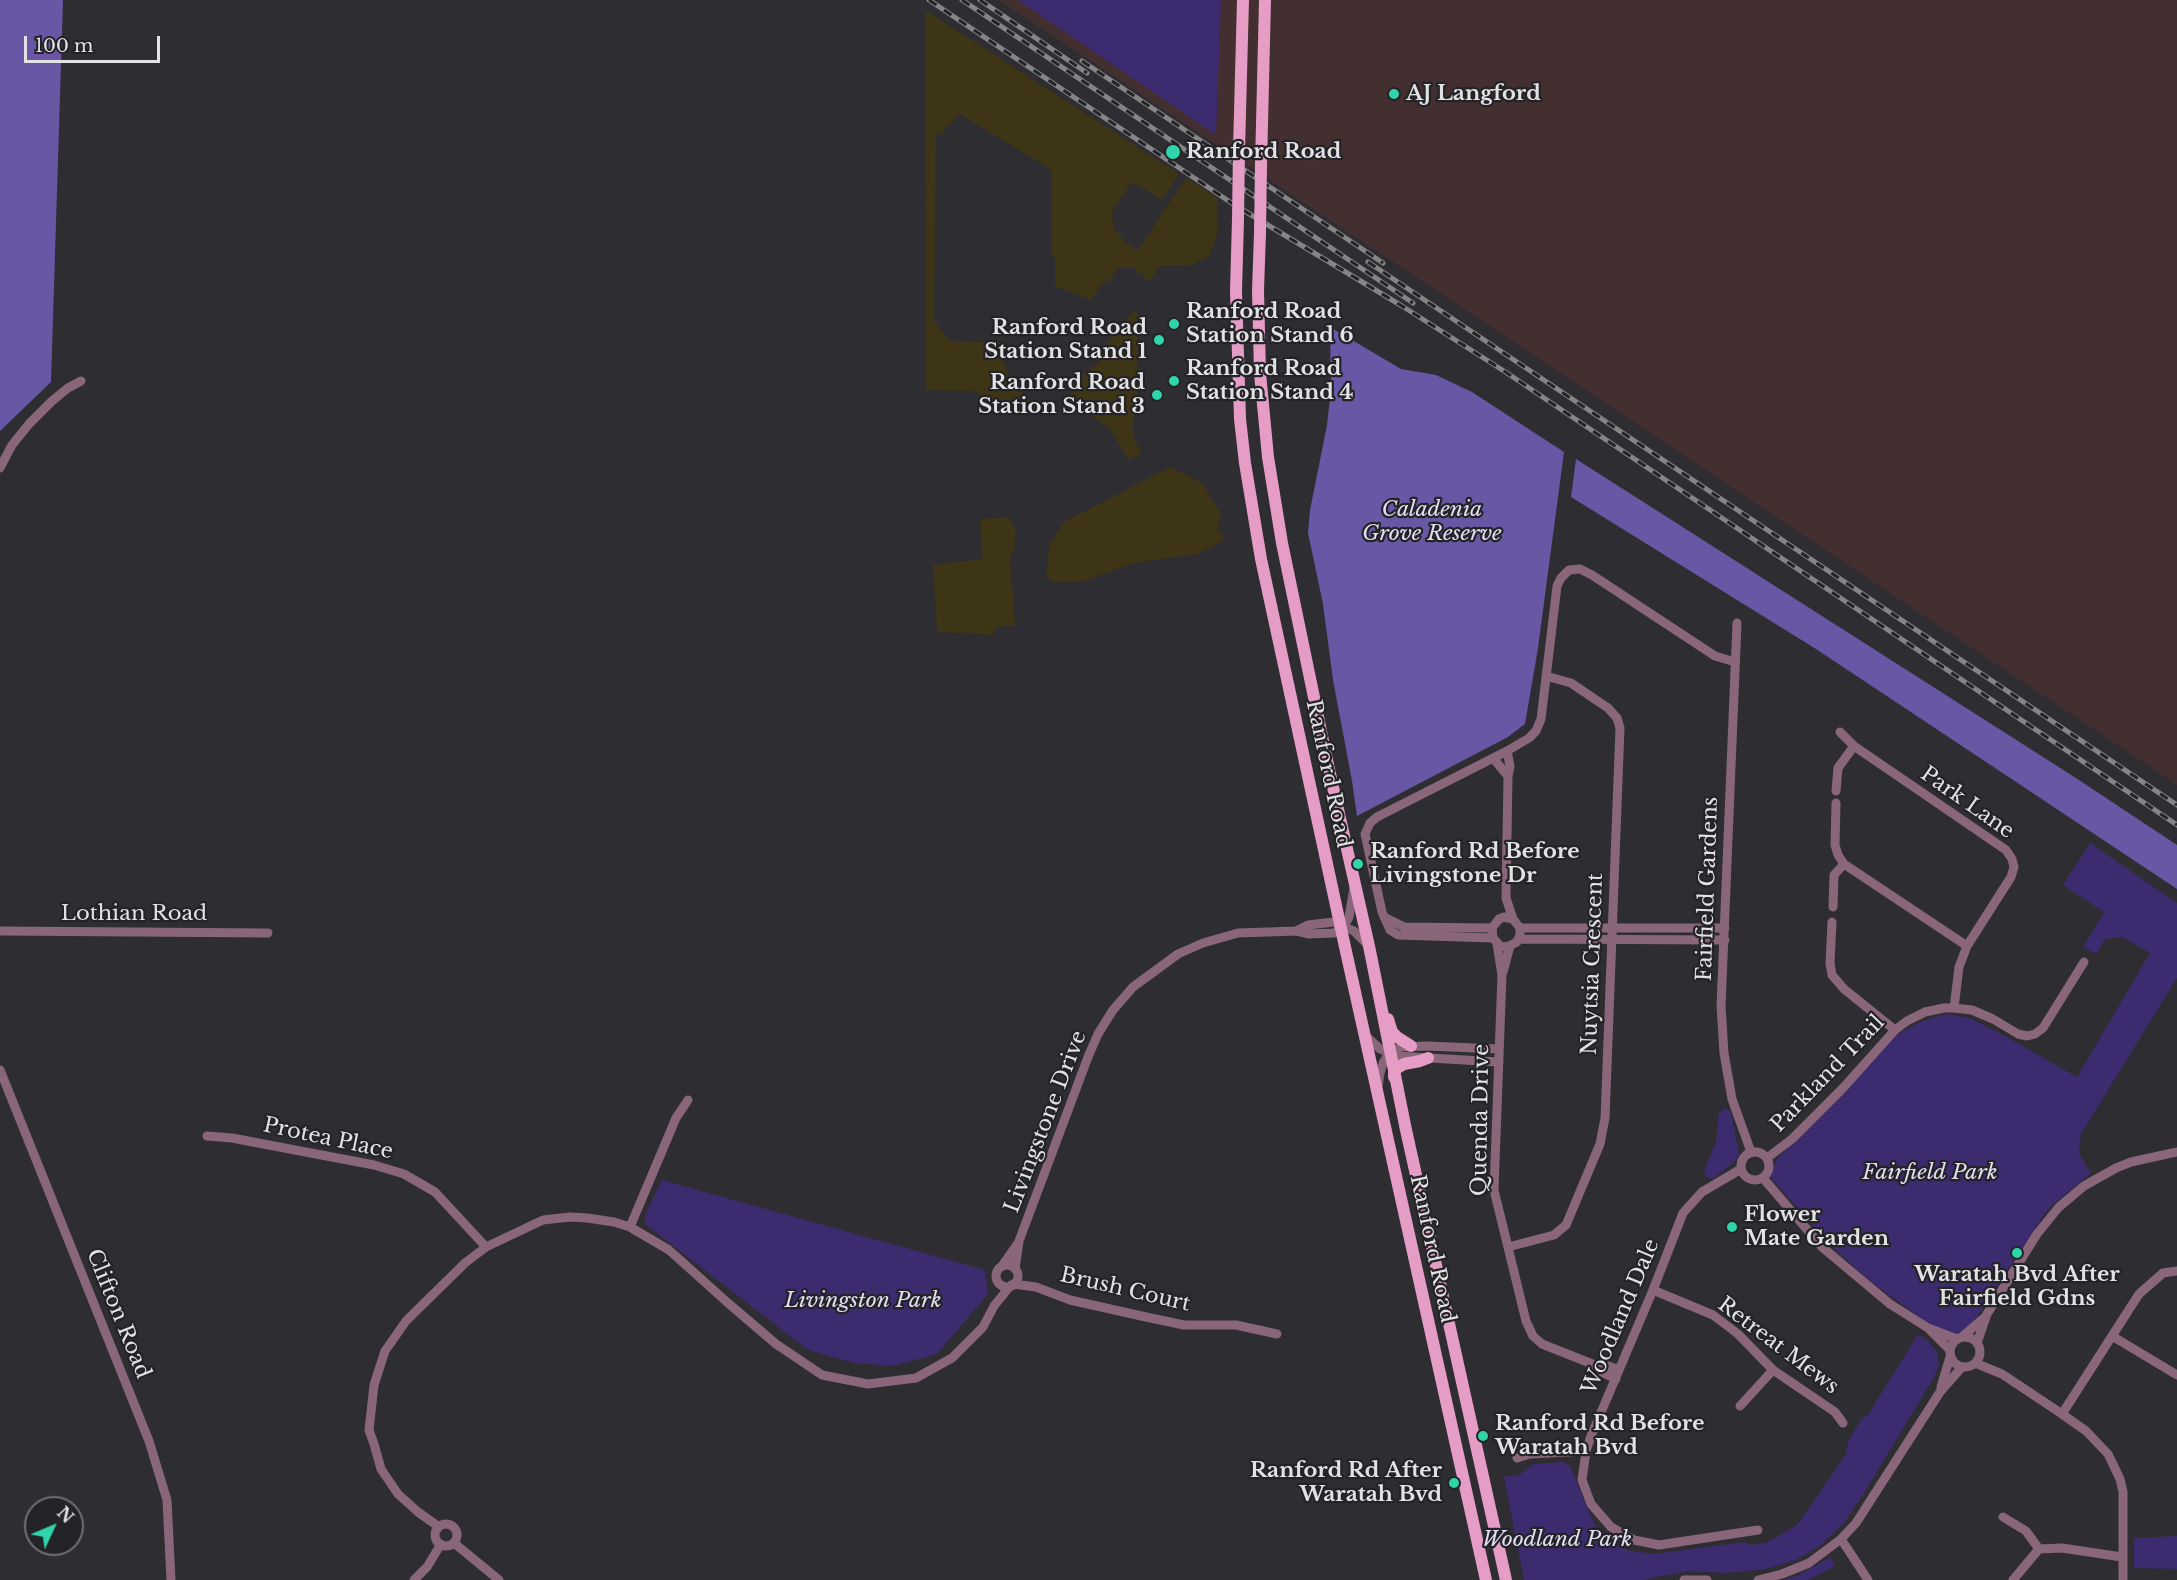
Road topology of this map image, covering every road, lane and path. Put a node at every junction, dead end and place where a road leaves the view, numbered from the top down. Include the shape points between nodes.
1 (1243, 0) edge
2 (1265, 0) edge
3 (81, 381) dead end
4 (1, 463) edge
5 (1737, 623) dead end
6 (1735, 662) junction
7 (1546, 676) junction
8 (1840, 732) dead end
9 (1854, 746) junction
10 (1507, 751) junction
11 (1493, 758) junction
12 (1508, 776) junction
13 (1836, 791) dead end
14 (1836, 803) dead end
15 (1844, 864) junction
16 (1355, 882) junction
17 (1506, 898) junction
18 (1833, 907) dead end
19 (1384, 917) junction
20 (1499, 919) junction
21 (1513, 919) junction
22 (1832, 922) dead end
23 (1338, 925) junction
24 (1492, 928) junction
25 (1520, 928) junction
26 (1612, 928) junction
27 (1725, 928) junction
28 (0, 930) edge
29 (1296, 931) junction
30 (268, 933) dead end
31 (1519, 939) junction
32 (1612, 940) junction
33 (1725, 940) junction
34 (1495, 941) junction
35 (1369, 946) junction
36 (1510, 946) junction
37 (1967, 946) junction
38 (2084, 962) dead end
39 (1502, 975) junction
40 (1377, 987) junction
41 (1954, 1008) junction
42 (1895, 1030) junction
43 (1365, 1035) junction
44 (1411, 1046) junction
45 (1499, 1049) junction
46 (1389, 1053) junction
47 (1428, 1058) junction
48 (1499, 1062) junction
49 (0, 1070) edge
50 (1394, 1077) junction
51 (1378, 1093) junction
52 (688, 1100) dead end
53 (207, 1136) dead end
54 (1752, 1152) junction
55 (2177, 1152) edge
56 (1767, 1158) junction
57 (1741, 1169) junction
58 (1763, 1178) junction
59 (630, 1227) junction
60 (1019, 1241) junction
61 (486, 1247) junction
62 (1508, 1247) junction
63 (1002, 1266) junction
64 (1016, 1271) junction
65 (2177, 1271) edge
66 (996, 1279) junction
67 (1012, 1285) junction
68 (1036, 1287) junction
69 (1653, 1290) junction
70 (994, 1306) junction
71 (1988, 1314) junction
72 (1928, 1328) junction
73 (1277, 1334) dead end
74 (2112, 1335) junction
75 (1960, 1338) junction
76 (1978, 1348) junction
77 (1950, 1353) junction
78 (1975, 1363) junction
79 (1962, 1367) junction
80 (1773, 1370) junction
81 (1617, 1374) junction
82 (2002, 1374) junction
83 (2177, 1375) edge
84 (1940, 1392) junction
85 (1740, 1406) dead end
86 (2062, 1414) junction
87 (1843, 1423) dead end
88 (1586, 1451) junction
89 (1517, 1458) dead end
90 (2003, 1517) dead end
91 (439, 1527) junction
92 (1758, 1530) dead end
93 (1841, 1539) junction
94 (454, 1543) junction
95 (441, 1544) junction
96 (2039, 1549) junction
97 (2122, 1557) junction
98 (1502, 1562) junction
99 (171, 1580) edge
100 (414, 1580) edge
101 (499, 1580) edge
102 (1486, 1580) edge
103 (1506, 1580) edge
104 (1516, 1580) edge
105 (1684, 1580) edge
106 (1707, 1580) edge
107 (1758, 1580) edge
108 (1868, 1580) edge
109 (2013, 1580) edge
110 (2123, 1580) edge

1 - 23 main road, Ranford Road, bridge via 1236,291 1245,463 1261,559
2 - 16 main road, Ranford Road, bridge via 1258,290 1260,373 1283,546
3 - 4 street via 58,396 29,424
5 - 6 street, Fairfield Gardens
6 - 7 street via 1715,656 1580,569 1569,570 1557,586
6 - 27 street, Fairfield Gardens
7 - 10 street via 1536,731
7 - 26 street, Nuytsia Crescent via 1571,683 1608,708 1620,728
8 - 9 street, Park Lane
9 - 13 street via 1838,768
9 - 37 street, Park Lane via 2006,850 2012,859 2011,877
10 - 11 street
10 - 12 street
11 - 12 street
11 - 19 street via 1370,824 1365,834
12 - 17 street
14 - 15 street via 1835,845
15 - 18 street via 1834,875
15 - 37 street
16 - 23 street via 1350,914
16 - 35 main road, Ranford Road
17 - 20 street
17 - 21 street
19 - 24 street via 1404,927
19 - 34 street via 1390,930 1398,935
20 - 21 street
20 - 24 street
21 - 25 street
22 - 42 street via 1832,975
23 - 29 street, Livingstone Drive via 1308,925
23 - 29 street, Livingstone Drive via 1330,935
23 - 35 street via 1359,935
23 - 43 main road, Ranford Road
24 - 34 street
25 - 26 street
25 - 31 street
26 - 27 street
26 - 32 street, Nuytsia Crescent
27 - 33 street, Fairfield Gardens
28 - 30 street, Lothian Road
29 - 60 street, Livingstone Drive via 1238,933 1203,943 1178,954 1133,987 1098,1034
31 - 32 street
31 - 36 street
32 - 33 street
32 - 62 street, Nuytsia Crescent via 1605,1118 1600,1144 1566,1225 1554,1235
33 - 54 street, Fairfield Gardens via 1721,1006 1724,1053 1732,1099
34 - 36 street via 1503,947
34 - 39 street, Quenda Drive
35 - 40 main road, Ranford Road
36 - 39 street, Quenda Drive
37 - 41 street, Park Lane via 1959,967
38 - 41 street, Parkland Trail via 2043,1029 2035,1034 2018,1034 1972,1010
39 - 45 street, Quenda Drive
40 - 44 main road via 1392,1032
40 - 46 main road, Ranford Road
41 - 42 street, Parkland Trail via 1925,1012
42 - 56 street, Parkland Trail via 1792,1139
43 - 46 street
43 - 51 main road, Ranford Road
44 - 45 street
44 - 46 street
45 - 48 street, Quenda Drive
46 - 47 street
46 - 50 main road, Ranford Road
46 - 51 street via 1380,1073
47 - 48 street
47 - 50 main road via 1404,1064 1397,1068
48 - 62 street, Quenda Drive via 1494,1190
49 - 99 street, Clifton Road via 149,1441 167,1500
50 - 98 main road, Ranford Road
51 - 102 main road, Ranford Road
52 - 59 street via 676,1118
53 - 61 street, Protea Place via 374,1165 404,1174 435,1192
54 - 56 street
54 - 57 street via 1743,1159
55 - 71 street via 2116,1168 2068,1198 2043,1225
56 - 58 street via 1770,1167
57 - 58 street via 1753,1180
57 - 69 street, Woodland Dale via 1702,1192 1683,1213
58 - 72 street via 1822,1247 1896,1308
59 - 61 street via 587,1218 543,1220
59 - 70 street via 669,1250 776,1344 822,1375 868,1384 916,1378 952,1358 983,1327
60 - 63 street, Livingstone Drive
60 - 64 street, Livingstone Drive
61 - 91 street via 406,1321 385,1351 374,1385 369,1430 381,1469 398,1494
62 - 81 street, Quenda Drive via 1533,1336 1542,1344 1595,1365 1603,1364
63 - 64 street via 1011,1266
63 - 66 street
64 - 67 street
64 - 68 street, Brush Court
65 - 74 street via 2163,1273 2139,1294
66 - 67 street via 1002,1285
66 - 70 street
67 - 68 street, Brush Court
67 - 70 street
68 - 73 street, Brush Court via 1070,1300 1184,1325 1236,1325
69 - 80 street, Retreat Mews via 1713,1315
69 - 81 street, Woodland Dale
71 - 75 street
71 - 76 street
72 - 75 street
72 - 77 street
74 - 83 street
74 - 86 street
75 - 76 street via 1970,1338
75 - 77 street
76 - 78 street
76 - 82 street
77 - 79 street
77 - 84 street
78 - 79 street
78 - 82 street
79 - 84 street
80 - 85 street
80 - 87 street, Retreat Mews via 1835,1412
81 - 88 street, Woodland Dale
82 - 86 street
84 - 93 street via 1856,1523
86 - 97 street via 2101,1444 2120,1479
88 - 89 street
88 - 92 street, Woodland Dale via 1582,1480 1591,1504 1611,1527 1634,1540 1659,1545
90 - 96 street via 2026,1531
91 - 94 street via 454,1527
91 - 95 street via 436,1537
93 - 107 street via 1809,1563
93 - 108 street
94 - 95 street
94 - 101 street
95 - 100 street via 427,1568
96 - 97 street via 2062,1548
96 - 109 street
97 - 110 street
98 - 103 main road, Ranford Road
98 - 104 main road
105 - 106 street

